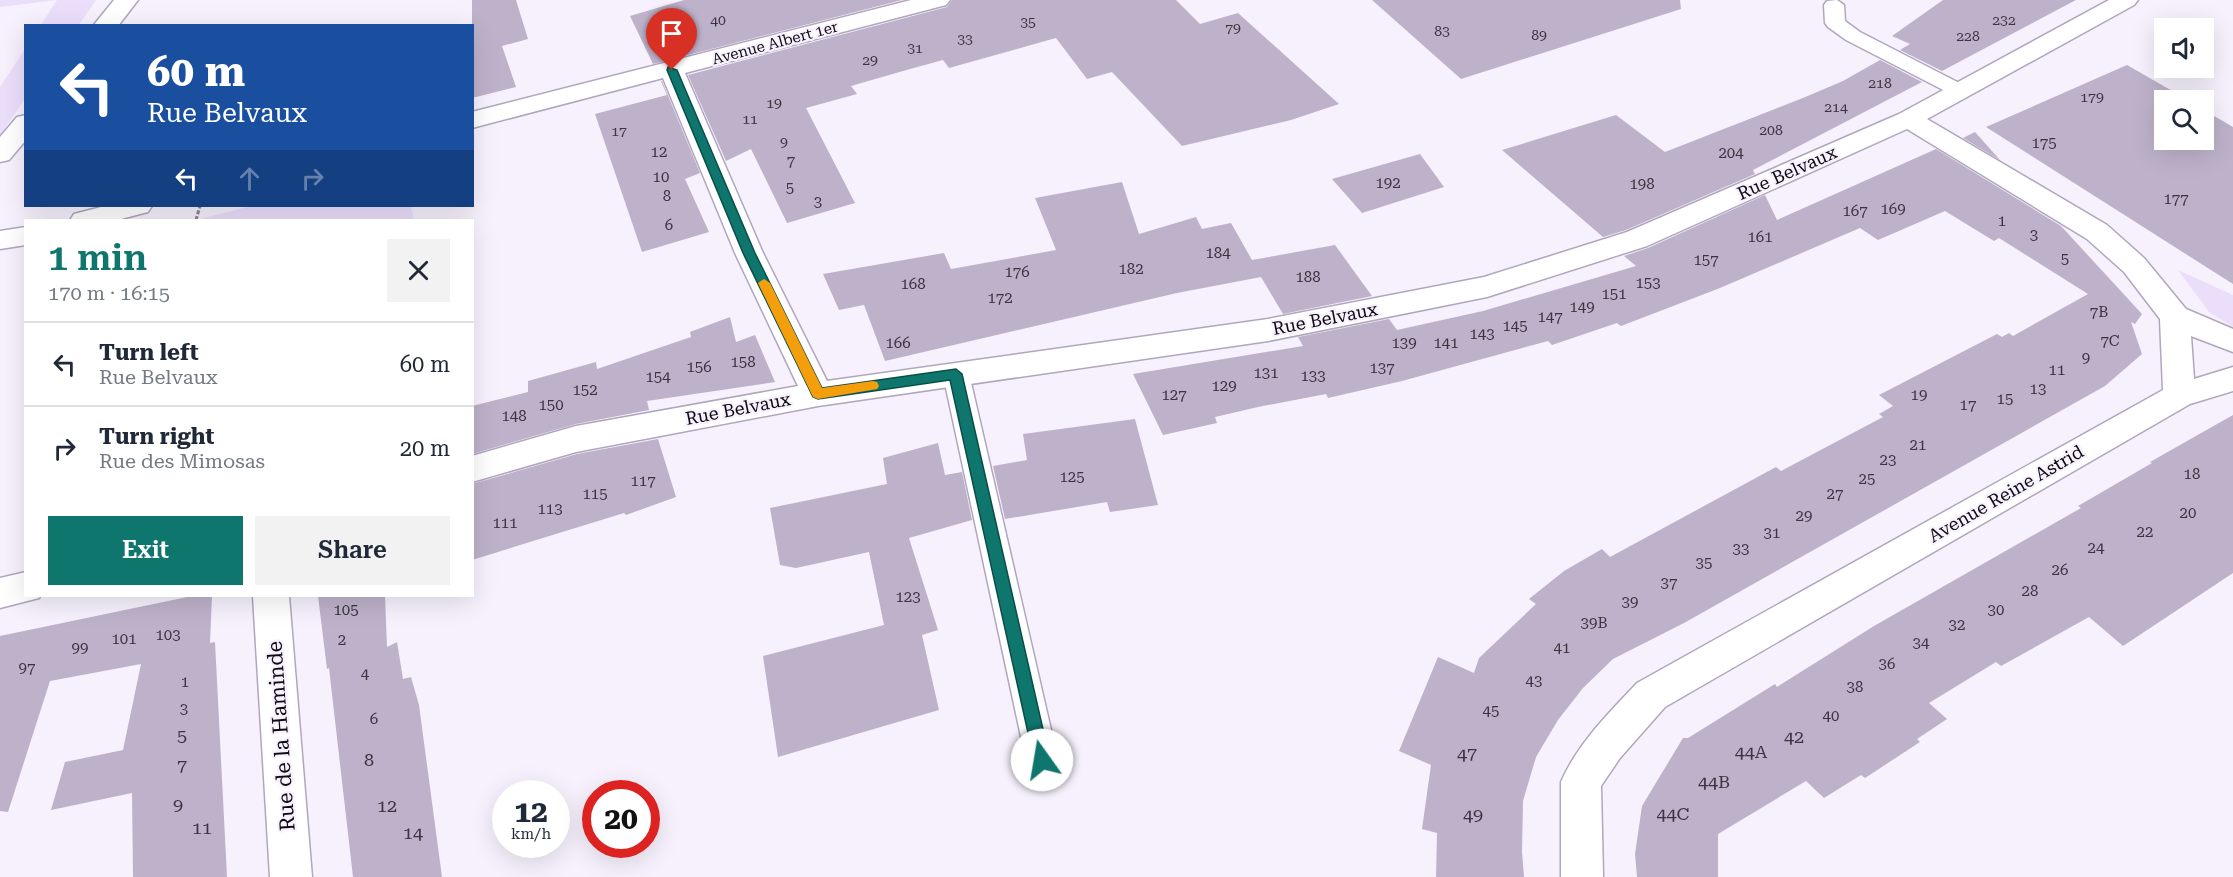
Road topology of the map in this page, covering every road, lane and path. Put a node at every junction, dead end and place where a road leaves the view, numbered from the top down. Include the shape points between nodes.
1 (126, 0) edge
2 (938, 0) edge
3 (2126, 0) edge
4 (1834, 5) dead end
5 (107, 24) edge
6 (672, 70) junction
7 (1960, 91) junction
8 (1908, 119) junction
9 (474, 120) edge
10 (24, 125) edge
11 (0, 154) edge
12 (134, 207) edge
13 (88, 219) edge
14 (24, 236) edge
15 (0, 240) edge
16 (2175, 317) junction
17 (2233, 341) edge
18 (956, 374) junction
19 (2233, 380) edge
20 (818, 394) junction
21 (2179, 396) junction
22 (474, 468) edge
23 (24, 587) edge
24 (0, 593) edge
25 (271, 597) edge
26 (1042, 760) dead end
27 (291, 877) edge
28 (1582, 877) edge

1 - 5 street
2 - 6 street, Avenue Albert 1er
3 - 7 street, Rue Belvaux
4 - 7 lane via 1834,23 1853,36
6 - 9 street, Avenue Albert 1er
6 - 20 street via 749,253
7 - 8 street, Rue Belvaux
8 - 16 street via 2097,232 2134,265
8 - 18 street, Rue Belvaux via 1637,240 1486,287 1268,330
10 - 11 street
12 - 13 street
14 - 15 street
16 - 17 street
16 - 21 street
18 - 20 street, Rue Belvaux
18 - 26 lane
19 - 21 street, Avenue Reine Astrid
20 - 22 street, Rue Belvaux via 576,439
21 - 28 street, Avenue Reine Astrid via 1651,696 1606,745 1581,782
23 - 24 street
25 - 27 street, Rue de la Haminde

